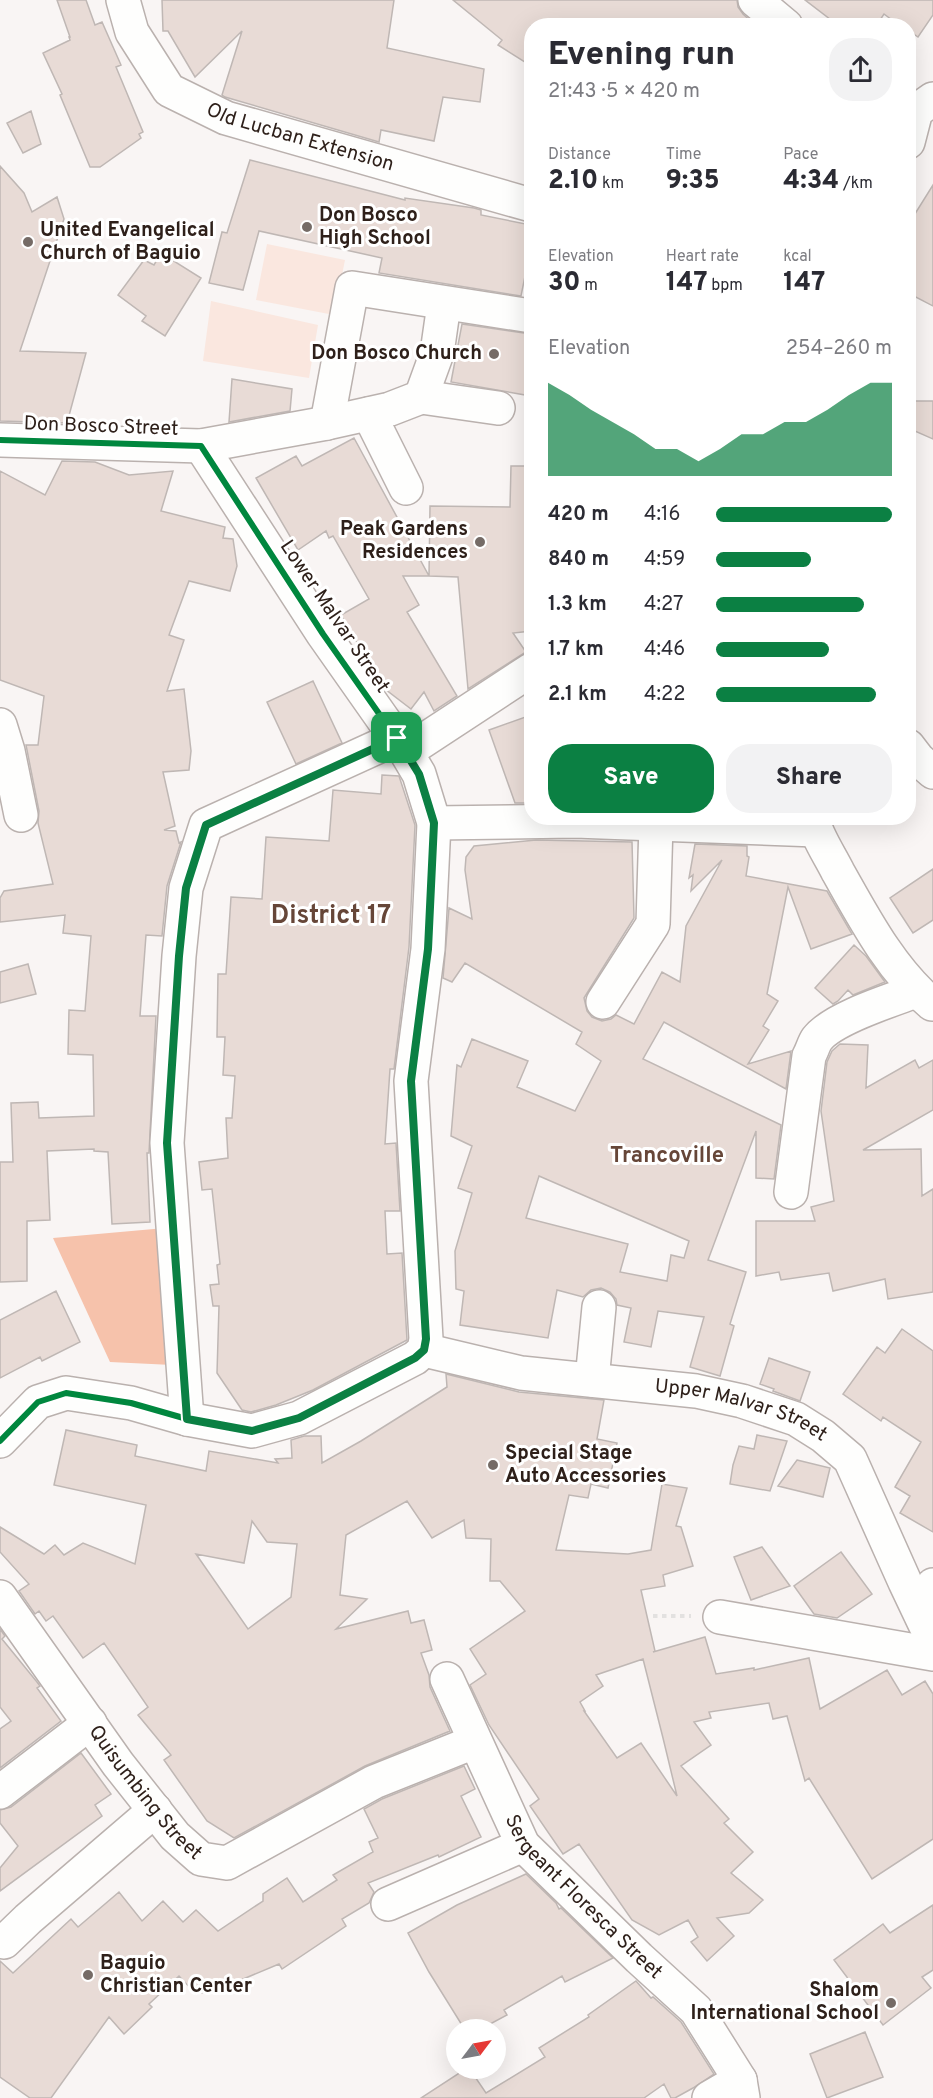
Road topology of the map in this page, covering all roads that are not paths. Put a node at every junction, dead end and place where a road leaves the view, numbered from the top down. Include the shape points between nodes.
1 (123, 0) edge
2 (755, 0) edge
3 (776, 18) edge
4 (524, 204) edge
5 (444, 304) junction
6 (524, 315) edge
7 (421, 397) junction
8 (498, 408) dead end
9 (369, 414) junction
10 (327, 423) junction
11 (0, 440) edge
12 (201, 446) junction
13 (406, 488) dead end
14 (524, 674) edge
15 (0, 725) edge
16 (402, 745) junction
17 (916, 756) edge
18 (933, 772) edge
19 (21, 815) dead end
20 (524, 822) edge
21 (434, 823) junction
22 (656, 825) edge
23 (815, 825) edge
24 (925, 998) edge
25 (603, 1002) dead end
26 (791, 1192) dead end
27 (599, 1306) dead end
28 (424, 1350) junction
29 (592, 1380) junction
30 (187, 1419) junction
31 (0, 1441) edge
32 (0, 1597) edge
33 (720, 1617) road end
34 (933, 1641) edge
35 (933, 1653) edge
36 (447, 1679) dead end
37 (90, 1723) junction
38 (474, 1742) junction
39 (0, 1792) edge
40 (154, 1810) junction
41 (523, 1845) junction
42 (388, 1904) dead end
43 (4, 1942) dead end
44 (741, 2089) edge
45 (709, 2098) edge

1 - 4 street, Old Lucban Extension via 132,32 169,90 226,118
2 - 3 street
5 - 6 street
5 - 7 street via 437,353
5 - 10 street via 352,288
7 - 8 street, Don Bosco Street
7 - 9 street, Don Bosco Street
9 - 10 street, Don Bosco Street
9 - 13 street
10 - 12 street, Don Bosco Street
11 - 12 street, Don Bosco Street
12 - 16 street, Lower Malvar Street via 323,634
14 - 16 street
15 - 19 street
16 - 21 street, Lower Malvar Street via 419,774
16 - 30 street via 206,825 186,888 167,1143
17 - 18 street
20 - 21 street
21 - 28 street, Lower Malvar Street via 428,949 411,1081
22 - 25 street via 653,924
23 - 24 street via 884,949
24 - 26 street via 855,1015 817,1039 809,1056
27 - 29 street
28 - 29 street, Upper Malvar Street via 521,1373
28 - 30 street via 299,1418 252,1431
29 - 34 street, Upper Malvar Street via 696,1391 742,1401 796,1419 823,1436 850,1459
30 - 31 street via 131,1403 66,1393 38,1402
32 - 37 street, Quisumbing Street
33 - 35 street
36 - 38 street, Sergeant Floresca Street
37 - 39 street
37 - 40 street, Quisumbing Street
38 - 40 street, Quisumbing Street via 374,1782 227,1863 201,1859
38 - 41 street, Sergeant Floresca Street
40 - 43 street
41 - 42 street
41 - 44 street, Sergeant Floresca Street via 696,2010
44 - 45 street

